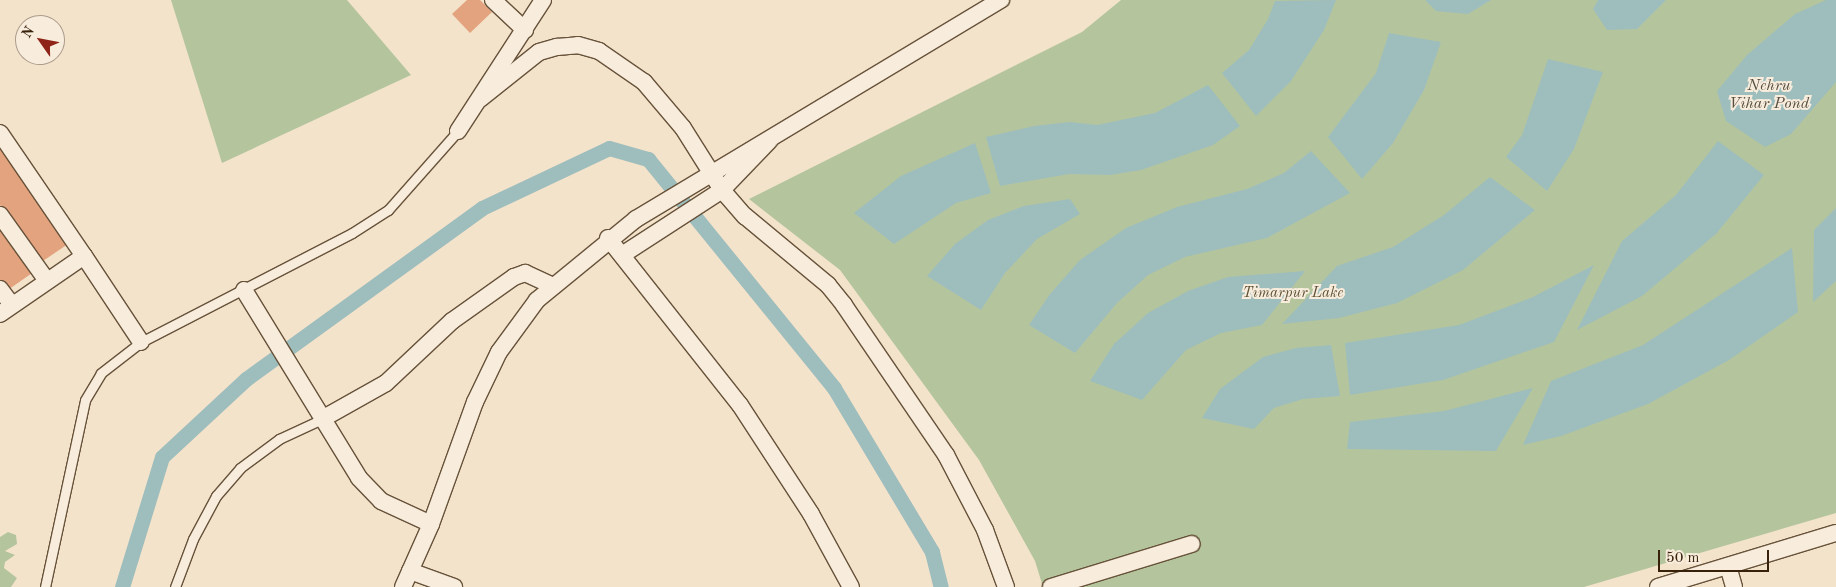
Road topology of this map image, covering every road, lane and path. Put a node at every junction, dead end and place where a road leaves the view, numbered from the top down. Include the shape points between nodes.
1 (493, 0) edge
2 (543, 0) edge
3 (1001, 0) edge
4 (525, 30) junction
5 (480, 99) junction
6 (458, 130) joint
7 (0, 133) edge
8 (774, 133) junction
9 (710, 172) junction
10 (717, 192) junction
11 (0, 215) edge
12 (608, 238) junction
13 (622, 254) junction
14 (84, 256) junction
15 (47, 281) junction
16 (553, 286) junction
17 (0, 289) edge
18 (244, 290) junction
19 (6, 310) edge
20 (142, 342) junction
21 (320, 415) junction
22 (431, 524) junction
23 (1836, 533) edge
24 (1192, 544) dead end
25 (1728, 566) junction
26 (410, 570) junction
27 (45, 587) edge
28 (174, 587) edge
29 (403, 587) edge
30 (453, 587) edge
31 (850, 587) edge
32 (1006, 587) edge
33 (1051, 587) edge
34 (1658, 587) edge
35 (1734, 587) edge

1 - 4 street
2 - 4 street
3 - 8 street
4 - 5 street
5 - 6 street
5 - 9 street via 539,52 578,46 599,51 621,63 657,96
6 - 18 lane via 388,210 352,233
7 - 14 street
8 - 9 street
8 - 10 street via 758,155
9 - 10 street
9 - 12 street
10 - 13 street
10 - 32 street via 828,285 844,305 946,455 985,530
11 - 15 street
12 - 13 street
12 - 16 street
13 - 31 street via 740,405 811,514
14 - 15 street
14 - 20 street
15 - 19 street
16 - 21 street via 525,273 514,277 452,321 386,383
16 - 22 street via 515,327 499,352 475,402
17 - 19 street
18 - 20 lane
18 - 21 street
20 - 27 lane via 102,373 85,400
21 - 22 street via 368,490 382,501
21 - 28 lane via 279,439 240,468 216,496 193,539
22 - 26 street
23 - 25 street
24 - 33 street
25 - 34 street
25 - 35 street
26 - 29 street
26 - 30 street

